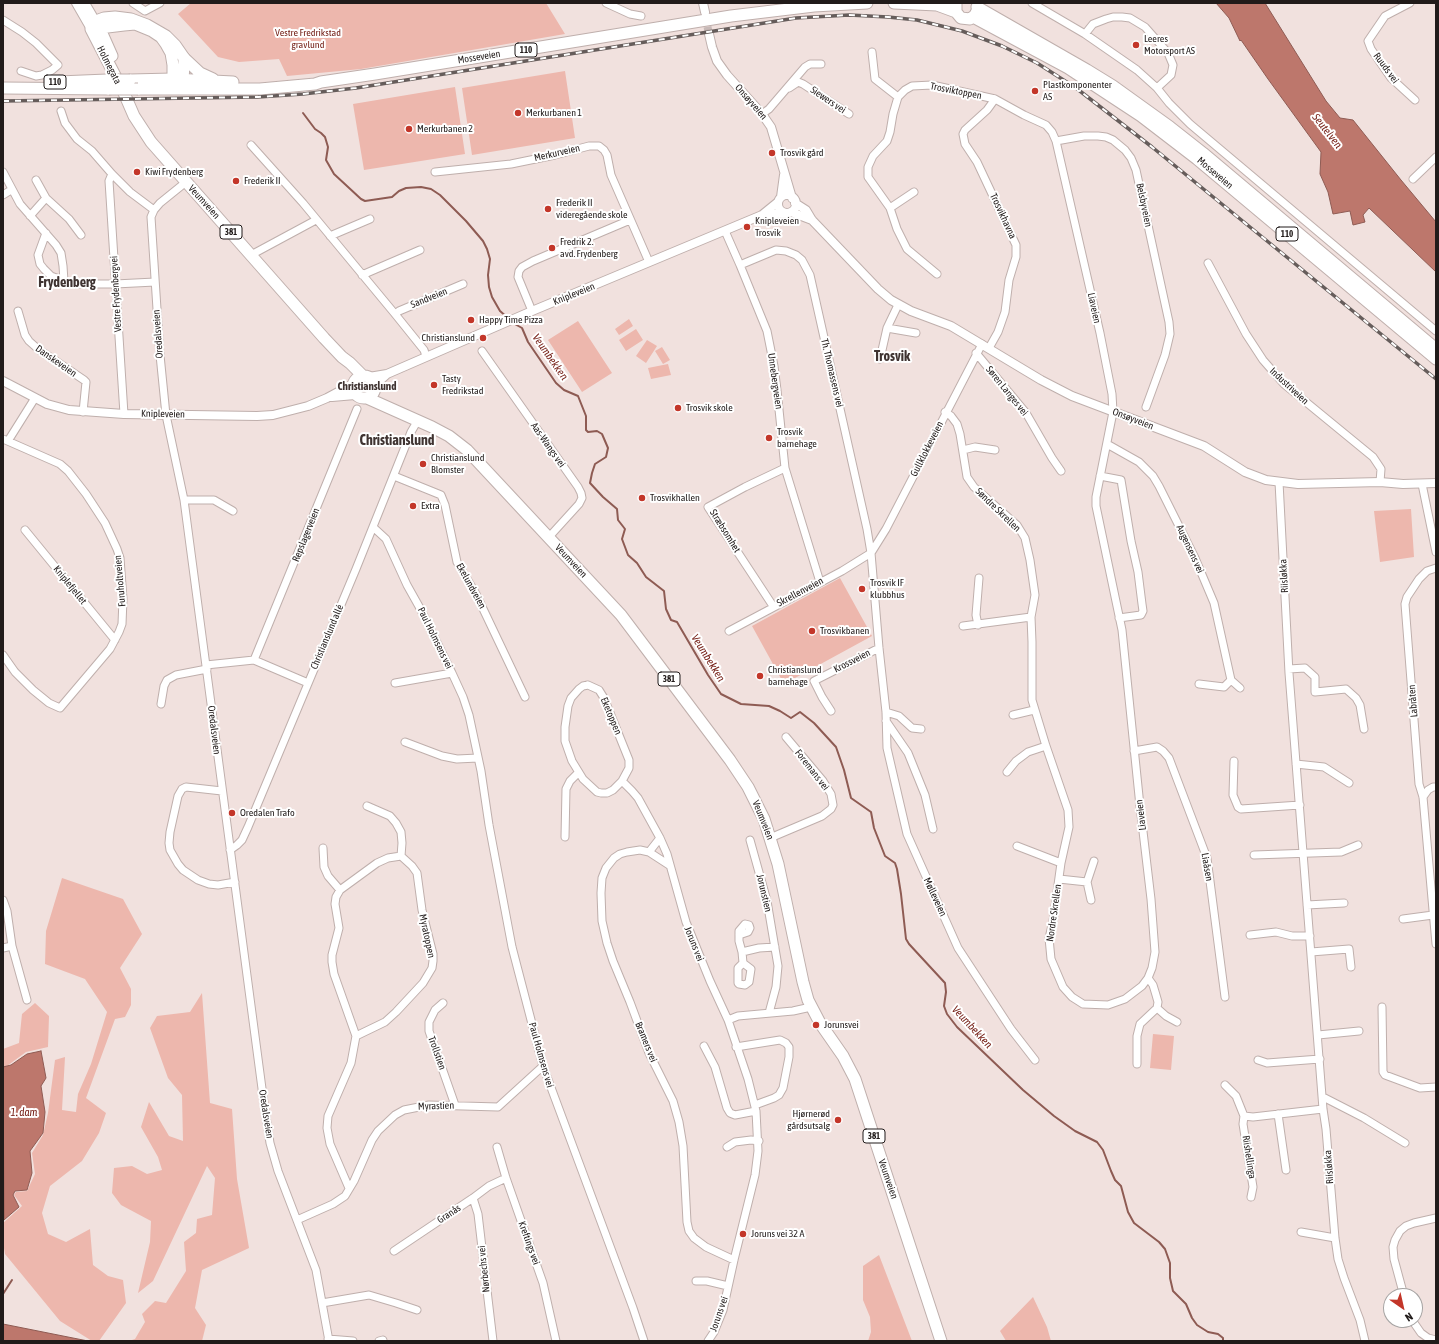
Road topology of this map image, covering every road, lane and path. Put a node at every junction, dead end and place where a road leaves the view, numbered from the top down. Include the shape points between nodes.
1 (76, 3) edge
2 (85, 3) edge
3 (133, 3) edge
4 (160, 3) edge
5 (606, 3) edge
6 (703, 3) edge
7 (794, 3) edge
8 (867, 3) edge
9 (894, 3) edge
10 (1032, 3) edge
11 (1410, 3) edge
12 (956, 7) edge
13 (975, 9) edge
14 (705, 12) tunnel mouth
15 (641, 16) dead end
16 (731, 16) junction
17 (3, 20) edge
18 (96, 26) junction
19 (117, 26) junction
20 (709, 34) tunnel mouth
21 (1085, 34) junction
22 (872, 52) dead end
23 (112, 56) junction
24 (184, 58) junction
25 (821, 64) dead end
26 (21, 71) dead end
27 (217, 81) junction
28 (178, 82) junction
29 (321, 82) junction
30 (108, 84) junction
31 (3, 85) edge
32 (3, 88) edge
33 (1157, 88) junction
34 (785, 89) junction
35 (124, 93) junction
36 (898, 97) junction
37 (995, 99) junction
38 (1415, 100) dead end
39 (61, 111) dead end
40 (762, 114) junction
41 (849, 114) dead end
42 (1056, 140) junction
43 (251, 145) dead end
44 (1436, 157) edge
45 (3, 172) edge
46 (434, 172) dead end
47 (112, 174) junction
48 (784, 174) junction
49 (1412, 179) dead end
50 (36, 180) dead end
51 (186, 182) junction
52 (12, 190) junction
53 (914, 192) dead end
54 (3, 195) edge
55 (46, 198) junction
56 (780, 200) junction
57 (794, 200) junction
58 (890, 208) junction
59 (154, 210) junction
60 (787, 212) junction
61 (762, 215) junction
62 (30, 216) junction
63 (370, 219) dead end
64 (316, 220) junction
65 (630, 220) junction
66 (812, 220) junction
67 (725, 231) junction
68 (46, 233) junction
69 (81, 235) dead end
70 (330, 236) junction
71 (420, 250) dead end
72 (251, 255) junction
73 (649, 262) junction
74 (1208, 263) dead end
75 (740, 265) junction
76 (362, 274) junction
77 (937, 274) dead end
78 (64, 281) junction
79 (155, 282) junction
80 (116, 284) junction
81 (463, 284) dead end
82 (898, 305) junction
83 (18, 311) dead end
84 (532, 311) junction
85 (395, 314) junction
86 (887, 328) junction
87 (1436, 331) edge
88 (916, 333) dead end
89 (982, 344) junction
90 (990, 348) junction
91 (1436, 349) edge
92 (482, 351) dead end
93 (976, 353) junction
94 (426, 356) junction
95 (880, 358) dead end
96 (1436, 359) edge
97 (3, 381) edge
98 (364, 384) junction
99 (35, 398) junction
100 (1146, 408) dead end
101 (357, 409) dead end
102 (83, 412) junction
103 (399, 412) junction
104 (945, 412) junction
105 (1113, 412) junction
106 (124, 414) junction
107 (166, 415) junction
108 (418, 420) junction
109 (5, 440) edge
110 (1107, 444) junction
111 (963, 450) junction
112 (995, 450) dead end
113 (785, 468) junction
114 (1061, 471) dead end
115 (394, 476) junction
116 (1100, 476) junction
117 (1280, 482) junction
118 (1380, 482) junction
119 (1436, 483) edge
120 (1422, 484) junction
121 (184, 500) junction
122 (233, 511) dead end
123 (373, 527) junction
124 (25, 530) dead end
125 (549, 537) junction
126 (1436, 552) edge
127 (871, 553) junction
128 (1436, 568) edge
129 (979, 578) dead end
130 (820, 582) junction
131 (773, 606) junction
132 (1031, 617) junction
133 (1119, 618) junction
134 (978, 625) junction
135 (963, 626) dead end
136 (729, 631) dead end
137 (115, 640) junction
138 (878, 648) junction
139 (3, 655) edge
140 (254, 660) junction
141 (206, 667) junction
142 (1289, 669) junction
143 (452, 673) junction
144 (1230, 680) junction
145 (308, 683) junction
146 (395, 683) dead end
147 (1199, 684) dead end
148 (1240, 688) dead end
149 (526, 697) dead end
150 (1032, 700) joint
151 (160, 704) dead end
152 (1034, 710) junction
153 (831, 711) dead end
154 (886, 712) junction
155 (1013, 715) dead end
156 (886, 721) junction
157 (921, 729) dead end
158 (1364, 729) dead end
159 (786, 738) dead end
160 (405, 742) dead end
161 (1046, 746) junction
162 (1134, 751) junction
163 (478, 758) junction
164 (1234, 761) dead end
165 (1296, 764) junction
166 (1007, 772) dead end
167 (578, 773) junction
168 (622, 781) junction
169 (1348, 783) dead end
170 (1436, 787) edge
171 (222, 791) junction
172 (1423, 797) junction
173 (1300, 805) junction
174 (367, 806) dead end
175 (933, 829) dead end
176 (565, 837) dead end
177 (660, 838) junction
178 (770, 838) junction
179 (750, 840) dead end
180 (1358, 845) dead end
181 (1017, 846) dead end
182 (323, 848) dead end
183 (230, 850) junction
184 (649, 852) junction
185 (1303, 854) junction
186 (1254, 855) dead end
187 (401, 856) junction
188 (1094, 861) dead end
189 (1061, 863) junction
190 (669, 865) junction
191 (1059, 879) junction
192 (235, 882) junction
193 (1087, 882) junction
194 (340, 890) junction
195 (3, 900) edge
196 (1091, 900) dead end
197 (1344, 903) dead end
198 (1307, 905) junction
199 (1433, 915) junction
200 (1403, 919) dead end
201 (739, 935) dead end
202 (1250, 935) dead end
203 (1310, 936) junction
204 (1436, 944) edge
205 (12, 946) junction
206 (775, 947) junction
207 (3, 948) edge
208 (742, 952) junction
209 (1311, 952) junction
210 (743, 963) dead end
211 (1350, 967) dead end
212 (1148, 978) junction
213 (1225, 997) dead end
214 (27, 1000) dead end
215 (443, 1003) dead end
216 (811, 1007) junction
217 (1382, 1007) dead end
218 (1157, 1008) junction
219 (769, 1013) junction
220 (728, 1020) junction
221 (1177, 1022) dead end
222 (1359, 1031) dead end
223 (1318, 1035) junction
224 (356, 1036) junction
225 (704, 1046) dead end
226 (736, 1047) junction
227 (1320, 1059) junction
228 (1035, 1060) dead end
229 (1258, 1060) dead end
230 (1137, 1064) dead end
231 (543, 1066) junction
232 (1225, 1085) dead end
233 (1436, 1087) edge
234 (1323, 1097) junction
235 (455, 1105) junction
236 (755, 1108) junction
237 (1323, 1109) junction
238 (1278, 1114) junction
239 (1244, 1116) junction
240 (759, 1141) junction
241 (1405, 1143) dead end
242 (497, 1147) dead end
243 (727, 1147) dead end
244 (1286, 1170) dead end
245 (506, 1178) junction
246 (349, 1188) junction
247 (1251, 1197) dead end
248 (473, 1198) junction
249 (1436, 1218) edge
250 (297, 1220) junction
251 (1301, 1232) dead end
252 (1335, 1238) junction
253 (394, 1251) dead end
254 (734, 1260) junction
255 (696, 1281) dead end
256 (728, 1286) junction
257 (1402, 1288) edge
258 (322, 1303) junction
259 (417, 1310) dead end
260 (1418, 1328) edge
261 (328, 1340) edge
262 (1436, 1340) edge
263 (353, 1341) edge
264 (492, 1341) edge
265 (556, 1341) edge
266 (644, 1341) edge
267 (708, 1341) edge
268 (941, 1341) edge
269 (1365, 1341) edge

1 - 18 street, Holmegata
2 - 18 street, Holmegata
3 - 4 street via 146,11
5 - 15 street
6 - 14 street
7 - 16 main road, Mosseveien / 110 via 736,12
8 - 16 main road, Mosseveien / 110 via 814,6
9 - 12 main road, 110
10 - 21 street
11 - 38 street, Ruuds vei via 1385,16 1368,41 1391,78
12 - 13 main road, 110 via 961,18 967,19
13 - 91 main road, Mosseveien / 110 via 1087,70 1170,127
13 - 96 main road, Mosseveien / 110 via 1142,116
16 - 29 main road, Mosseveien / 110
17 - 26 street via 36,43 58,64 42,75 36,76
18 - 19 main road
18 - 23 main road, Holmegata / 381
18 - 24 main road via 104,18 121,17 147,25 166,36
18 - 35 main road, Holmegata / 381
19 - 23 main road, Holmegata / 381 via 111,37
19 - 28 main road via 135,24 161,37 170,53
20 - 40 street, Onsøyveien via 718,61
21 - 33 street via 1137,70
21 - 33 street via 1093,24 1112,18 1130,18 1145,26 1168,52 1173,65 1171,75
22 - 36 street via 875,79
23 - 35 main road, Holmegata / 381
24 - 27 main road, 110 via 200,73
24 - 28 main road
25 - 34 street via 810,64 805,67
27 - 28 main road, Mosseveien / 110
27 - 29 main road, Mosseveien / 110 via 261,84 316,80
28 - 29 main road, Mosseveien / 110 via 260,88
28 - 30 main road, Mosseveien / 110, bridge via 130,80
28 - 30 main road, Mosseveien / 110, bridge via 138,89
30 - 31 main road, 110
30 - 32 main road, 110
33 - 87 street via 1190,124
34 - 40 street
34 - 41 street, Siewers vei via 798,82
35 - 51 main road, Veumveien / 381 via 144,133
36 - 37 street, Trosviktoppen via 912,86 932,85
36 - 58 street via 887,141 873,156 868,167 868,177
37 - 42 street via 1046,125
37 - 90 street, Trosvikhavna via 963,134 965,144 977,162 1016,245 1006,312
39 - 47 street via 71,132
40 - 48 street, Onsøyveien via 774,134
42 - 100 street, Belsbyveien via 1084,136 1106,137 1125,150 1136,170 1170,334
42 - 105 street, Liaveien via 1106,364
43 - 64 street
44 - 49 street
45 - 52 street
46 - 65 street, Merkurveien via 511,164 597,145 607,155 611,175
47 - 59 street
47 - 80 street, Vestre Frydenbergvei via 109,181
48 - 56 street, Onsøyveien
48 - 57 street, Onsøyveien
50 - 55 street
51 - 59 street
51 - 72 main road, Veumveien / 381
52 - 54 street
52 - 62 street
53 - 58 street
55 - 62 street
55 - 69 street via 69,219
56 - 57 street via 787,196
56 - 60 street via 779,208
56 - 61 street, Knipleveien
57 - 60 street via 795,208
57 - 66 street, Onsøyveien via 806,210
58 - 77 street via 907,249
59 - 79 street, Oredalsveien via 151,217
60 - 61 street, Knipleveien
60 - 66 street, Onsøyveien
61 - 67 street, Knipleveien
62 - 68 street
63 - 70 street
64 - 70 street
64 - 72 street
65 - 73 street, Merkurveien
65 - 84 street via 533,260 522,267 518,277
66 - 82 street, Onsøyveien via 878,289
67 - 73 street, Knipleveien
67 - 75 street, Unnebergveien
68 - 78 street via 61,253
68 - 78 street via 38,255 40,264 52,276
70 - 76 street
71 - 76 street
72 - 98 main road, Veumveien / 381
73 - 84 street, Knipleveien
74 - 118 street, Industriveien via 1263,360 1284,384 1373,457 1381,469
75 - 113 street, Unnebergveien via 767,331 777,385
75 - 127 street, Th. Thomassens vei via 776,250 796,255 806,266 818,309
76 - 85 street
78 - 80 street via 72,284
79 - 80 street
79 - 107 street, Oredalsveien
80 - 106 street, Vestre Frydenbergvei
81 - 85 street, Sandveien
82 - 86 street
82 - 89 street, Onsøyveien via 951,326
83 - 102 street, Danskeveien via 29,341 86,382
84 - 94 street, Knipleveien
85 - 94 street
86 - 88 street
86 - 95 street
89 - 90 street, Onsøyveien
89 - 93 street, Gullklokkeveien
90 - 105 street, Onsøyveien via 1058,390
92 - 125 street, Aas-Wangs vei via 581,493 579,504
93 - 104 street, Gullklokkeveien
93 - 114 street, Søren Langes vei via 1026,413
94 - 98 street, Knipleveien
97 - 99 street, Knipleveien
98 - 103 main road, Veumveien / 381
98 - 103 main road, Veumveien / 381 via 362,398
98 - 107 street, Knipleveien via 308,406 273,415
99 - 102 street, Knipleveien via 58,408
99 - 109 street
101 - 140 street, Repslagerveien
102 - 106 street, Knipleveien
103 - 108 main road, Veumveien / 381
104 - 111 street, Søndre Skrellen via 957,424
104 - 127 street, Gullklokkeveien via 886,529
105 - 110 street, Liaveien
105 - 117 street, Onsøyveien via 1204,446 1256,477
106 - 107 street, Knipleveien
107 - 121 street, Oredalsveien
108 - 115 street, Christianslund allé
108 - 125 main road, Veumveien / 381 via 449,436 465,448
109 - 137 street, Furuholtveien via 60,464 86,494 105,524 120,558 122,624
110 - 116 street, Liaveien
110 - 144 street, Augensens vei via 1139,462 1159,486 1214,603
111 - 112 street
111 - 132 street, Søndre Skrellen via 965,471 974,487 1017,525 1025,538 1035,595
113 - 130 street, Unnebergveien
113 - 131 street, Stræbsomhet via 708,507
115 - 123 street, Christianslund allé
115 - 149 street, Ekelundveien via 441,496 457,562 476,594
116 - 133 street, Liaveien via 1096,497 1098,517
116 - 133 street via 1121,480 1138,572 1143,611 1141,615
117 - 118 street, Onsøyveien
117 - 142 street, Riisløkka
118 - 120 street, Onsøyveien
119 - 120 street, Onsøyveien
120 - 126 street
121 - 122 street via 214,500
121 - 141 street, Oredalsveien
123 - 143 street, Paul Holmsens vei via 386,539
123 - 145 street, Christianslund allé
124 - 137 street, Kniplefjellet
125 - 178 main road, Veumveien / 381 via 621,615 730,760 755,800
127 - 130 street, Skrellenveien
127 - 138 street, Mølleveien
128 - 172 street, Labråten via 1427,571 1419,579 1405,604 1419,784
129 - 134 street via 976,615
130 - 131 street, Skrellenveien
131 - 136 street, Skrellenveien
132 - 134 street
132 - 150 street, Søndre Skrellen
133 - 162 street, Liaveien
134 - 135 street
137 - 139 street, Furuholtveien via 60,708 33,690
138 - 153 street, Krossveien via 814,681
138 - 154 street, Mølleveien
140 - 141 street
140 - 145 street
141 - 151 street via 167,680
141 - 171 street, Oredalsveien
142 - 158 street via 1305,668 1315,676 1315,692 1346,689 1360,705
142 - 165 street, Riisløkka
143 - 146 street
143 - 163 street, Paul Holmsens vei via 469,715
144 - 147 street via 1224,686
144 - 148 street
145 - 183 street, Christianslund allé via 242,840
150 - 152 street, Nordre Skrellen
152 - 155 street
152 - 161 street, Nordre Skrellen
154 - 156 street, Mølleveien
154 - 157 street via 899,716 912,728
156 - 175 street via 908,753 925,795
156 - 228 street, Mølleveien via 887,748 907,834 915,853 958,948 1011,1029
159 - 178 street, Foremans vei via 822,781 831,794 833,805 822,816
160 - 163 street via 457,760
161 - 166 street via 1028,752
161 - 189 street, Nordre Skrellen via 1068,810 1069,827
162 - 212 street, Liaveien via 1152,899 1155,952
162 - 213 street, Liaåsen via 1157,747 1169,758 1207,858
163 - 231 street, Paul Holmsens vei via 512,947
164 - 173 street via 1232,795 1241,809
165 - 169 street via 1324,767
165 - 173 street, Riisløkka
167 - 168 street, Eketoppen via 592,789 600,793 610,792
167 - 168 street, Eketoppen via 566,748 564,727 571,698 579,689 588,685 594,686 601,693 630,760
167 - 176 street via 566,789
168 - 177 street via 638,798
170 - 172 street via 1428,790
171 - 183 street, Oredalsveien
171 - 192 street via 182,788 178,796 169,843 178,864 198,880 218,885
172 - 199 street, Labråten
173 - 185 street, Riisløkka
174 - 187 street via 390,816 396,823 401,832
177 - 184 street
177 - 190 street, Joruns vei
178 - 216 main road, Veumveien / 381
179 - 206 street, Jorunstien via 762,882
180 - 185 street via 1341,852
181 - 189 street
182 - 194 street via 324,867
183 - 192 street, Oredalsveien
184 - 190 street
184 - 254 street, Bramers vei via 634,850 620,854 604,873 601,892 604,932 611,957 649,1053 670,1093 678,1116 683,1146 689,1231 706,1247
185 - 186 street
185 - 198 street, Riisløkka
187 - 194 street via 377,863
187 - 224 street, Myratoppen via 417,873 422,910 433,954 432,968 423,983 390,1017
188 - 193 street
189 - 191 street, Nordre Skrellen
190 - 220 street, Joruns vei via 686,922
191 - 193 street, Nordre Skrellen
191 - 212 street, Nordre Skrellen via 1049,938 1051,959 1063,987 1082,1004 1108,1005 1134,993
192 - 250 street, Oredalsveien via 270,1143
193 - 196 street
194 - 224 street via 335,904 339,928 332,962
195 - 205 street
197 - 198 street
198 - 203 street, Riisløkka
199 - 200 street
199 - 204 street, Labråten
201 - 208 street
202 - 203 street via 1276,932 1292,936
203 - 209 street, Riisløkka
205 - 207 street
205 - 214 street
206 - 208 street
206 - 219 street, Jorunstien via 778,974
208 - 210 street
209 - 211 street via 1349,949
209 - 223 street, Riisløkka
212 - 218 street via 1156,995
215 - 235 street, Trollstien via 429,1022 429,1031
216 - 219 street
216 - 268 main road, Veumveien / 381 via 855,1079
217 - 233 street via 1382,1072 1420,1088
218 - 221 street
218 - 230 street via 1140,1024 1137,1036
219 - 220 street via 738,1016
220 - 226 street, Joruns vei
222 - 223 street
223 - 227 street, Riisløkka
224 - 246 street via 351,1063 328,1116 326,1128
225 - 236 street via 715,1067 730,1113 734,1115
226 - 236 street, Joruns vei
226 - 236 street via 780,1040 786,1042 789,1047 783,1088 779,1095
227 - 229 street via 1267,1063
227 - 234 street, Riisløkka
231 - 235 street, Myrastien via 498,1107
231 - 266 street, Paul Holmsens vei
232 - 239 street, Riishellinga via 1236,1096
234 - 237 street, Riisløkka
234 - 241 street
235 - 246 street, Myrastien via 417,1106 395,1115 372,1140
236 - 240 street, Joruns vei
237 - 238 street
237 - 252 street, Riisløkka
238 - 239 street
238 - 244 street
239 - 247 street, Riishellinga via 1253,1187
240 - 243 street via 735,1142
240 - 254 street, Joruns vei via 755,1175
242 - 245 street, Kreftings vei
245 - 248 street, Granås
245 - 265 street, Kreftings vei via 544,1283
246 - 250 street, Myrastien via 340,1200
248 - 253 street, Granås
248 - 264 street, Nørbechs vei via 478,1214
249 - 257 street via 1406,1226 1395,1240 1394,1259
250 - 258 street, Oredalsveien via 316,1270
251 - 252 street
252 - 269 street, Riisløkka via 1340,1265
254 - 256 street, Joruns vei
255 - 256 street, Joruns vei
256 - 267 street, Joruns vei via 719,1322
258 - 259 street via 369,1295
258 - 261 street, Oredalsveien
260 - 262 street via 1428,1338
261 - 263 street, Oredalsveien

